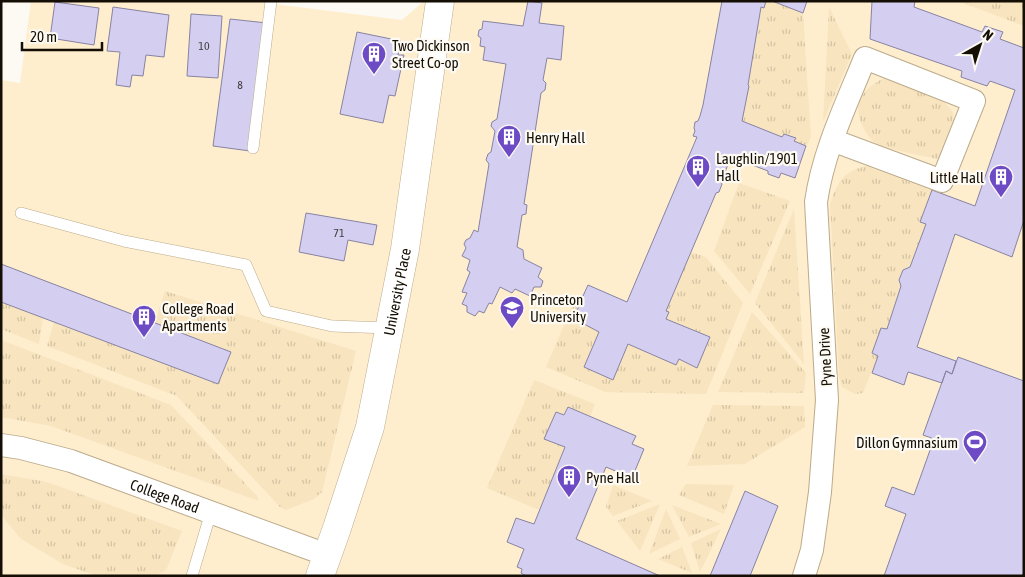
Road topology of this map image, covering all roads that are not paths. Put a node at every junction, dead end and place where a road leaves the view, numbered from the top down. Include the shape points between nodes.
1 (271, 1) edge
2 (440, 1) edge
3 (832, 140) junction
4 (252, 148) dead end
5 (21, 213) dead end
6 (388, 328) junction
7 (1, 445) edge
8 (211, 512) junction
9 (323, 565) edge
10 (192, 576) edge
11 (804, 576) edge

1 - 4 lane
2 - 6 street, University Place via 405,249
3 - 3 street, Pyne Drive via 865,58 974,101 942,181
3 - 11 street, Pyne Drive via 816,202 827,400 820,492 812,550
5 - 6 lane via 124,241 246,265 266,312 332,326
6 - 9 street, University Place via 370,426
7 - 8 street, College Road via 70,461
8 - 9 street, College Road
8 - 10 lane

